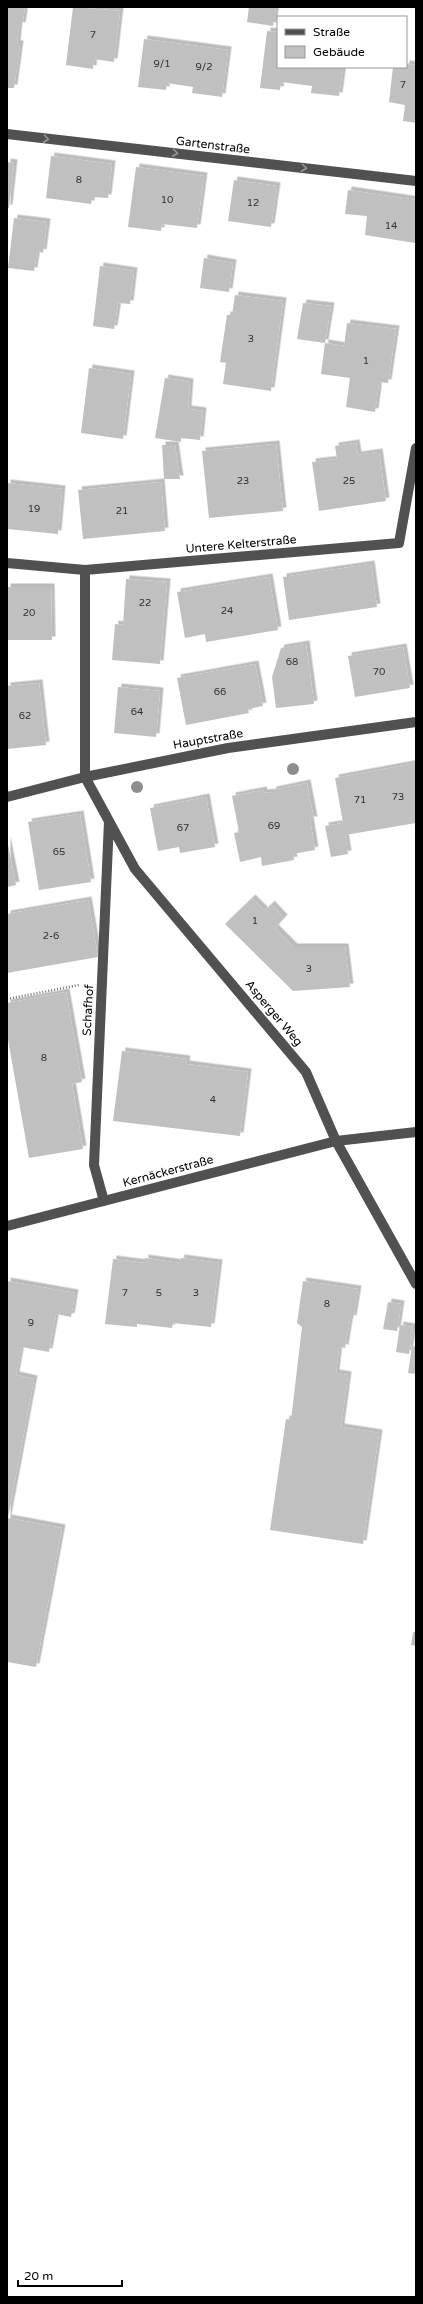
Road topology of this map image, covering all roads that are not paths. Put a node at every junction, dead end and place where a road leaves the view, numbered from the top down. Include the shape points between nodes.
1 (7, 134) edge
2 (416, 181) edge
3 (416, 448) edge
4 (7, 563) edge
5 (85, 570) junction
6 (416, 722) edge
7 (85, 777) junction
8 (7, 797) edge
9 (110, 819) junction
10 (416, 1132) edge
11 (336, 1141) junction
12 (104, 1201) junction
13 (7, 1226) edge
14 (416, 1284) edge

1 -> 2 street, Gartenstraße
3 - 5 street, Untere Kelterstraße via 399,543
4 - 5 street, Untere Kelterstraße
5 - 7 street
6 - 7 street, Hauptstraße via 228,748
7 - 8 street, Hauptstraße
7 - 9 street, Asperger Weg
9 - 11 street, Asperger Weg via 135,869 306,1072
9 - 12 street, Schafhof via 94,1164
10 - 11 street, Kernäckerstraße
11 - 12 street, Kernäckerstraße
11 - 14 street, Asperger Weg
12 - 13 street, Kernäckerstraße

